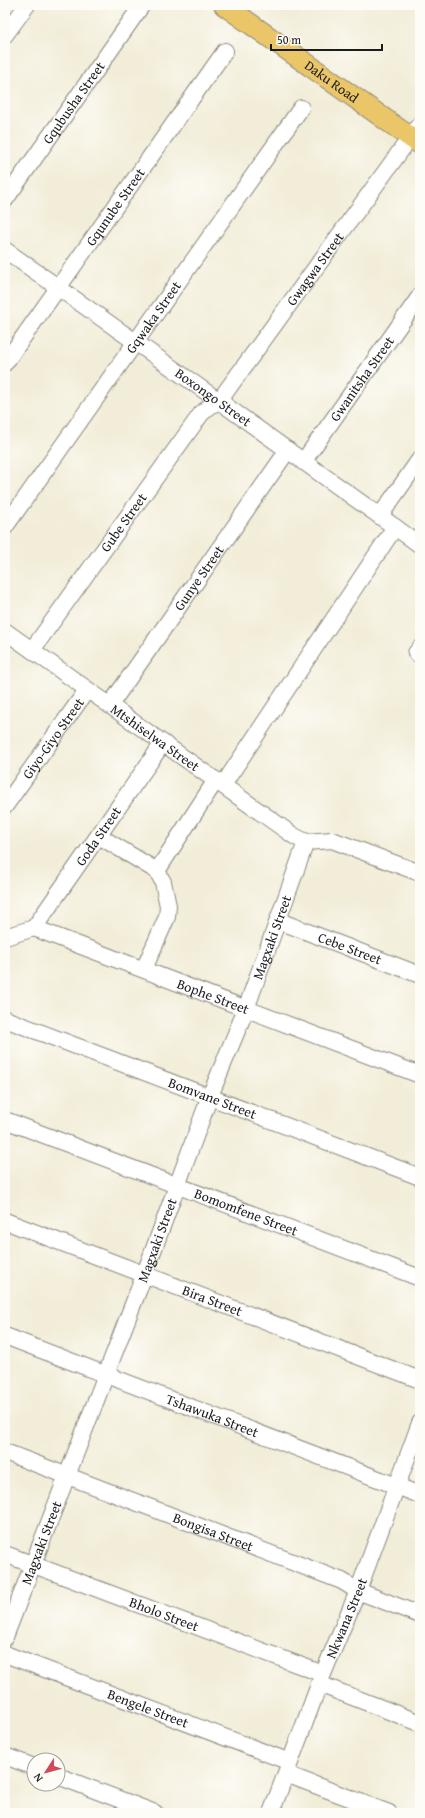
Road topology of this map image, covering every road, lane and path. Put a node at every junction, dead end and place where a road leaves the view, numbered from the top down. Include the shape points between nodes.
1 (26, 5) edge
2 (142, 5) edge
3 (224, 5) edge
4 (5, 35) edge
5 (225, 51) dead end
6 (301, 108) dead end
7 (417, 135) edge
8 (5, 200) edge
9 (5, 250) edge
10 (58, 288) junction
11 (420, 296) edge
12 (136, 342) junction
13 (5, 363) edge
14 (220, 401) junction
15 (288, 450) junction
16 (420, 460) edge
17 (303, 462) junction
18 (380, 516) junction
19 (5, 527) edge
20 (395, 527) junction
21 (420, 545) edge
22 (7, 636) edge
23 (32, 650) junction
24 (87, 690) junction
25 (110, 705) junction
26 (163, 743) junction
27 (219, 783) junction
28 (5, 806) edge
29 (99, 836) junction
30 (306, 842) junction
31 (157, 871) junction
32 (420, 873) edge
33 (279, 921) junction
34 (34, 928) junction
35 (5, 937) edge
36 (144, 969) junction
37 (420, 975) edge
38 (246, 1009) junction
39 (5, 1019) edge
40 (420, 1075) edge
41 (210, 1096) junction
42 (5, 1120) edge
43 (420, 1177) edge
44 (178, 1186) junction
45 (5, 1221) edge
46 (145, 1274) junction
47 (420, 1278) edge
48 (5, 1336) edge
49 (106, 1375) junction
50 (420, 1380) edge
51 (420, 1423) edge
52 (5, 1452) edge
53 (67, 1476) junction
54 (396, 1486) junction
55 (420, 1495) edge
56 (5, 1554) edge
57 (33, 1564) junction
58 (358, 1592) junction
59 (420, 1615) edge
60 (5, 1637) edge
61 (5, 1654) edge
62 (321, 1679) junction
63 (420, 1723) edge
64 (5, 1756) edge
65 (26, 1764) edge
66 (288, 1768) junction
67 (66, 1779) edge
68 (155, 1813) edge
69 (271, 1813) edge
70 (389, 1813) edge

1 - 4 street
2 - 8 street, Gqubusha Street
3 - 7 main road, Daku Road
5 - 10 street, Gqunube Street
6 - 12 street, Gqwaka Street
7 - 14 street, Gwagwa Street
9 - 10 street, Boxongo Street
10 - 12 street, Boxongo Street
10 - 13 street, Gqunube Street
11 - 17 street, Gwanitsha Street
12 - 14 street, Boxongo Street
12 - 19 street, Gqwaka Street
14 - 15 street, Boxongo Street
14 - 23 street, Gube Street via 201,414
15 - 17 street, Boxongo Street
15 - 25 street, Gunye Street
16 - 18 street
17 - 18 street, Boxongo Street
18 - 20 street, Boxongo Street
20 - 21 street, Boxongo Street
20 - 27 street
22 - 23 street, Mtshiselwa Street
23 - 24 street, Mtshiselwa Street
24 - 25 street, Mtshiselwa Street
24 - 28 street, Giyo-Giyo Street
25 - 26 street, Mtshiselwa Street
26 - 27 street, Mtshiselwa Street
26 - 29 street, Goda Street
27 - 30 street, Mtshiselwa Street
27 - 31 street
29 - 31 street
29 - 34 street, Goda Street
30 - 32 street via 332,840
30 - 33 street, Magxaki Street
31 - 36 street via 163,882 168,906 167,917
33 - 37 street, Cebe Street
33 - 38 street, Magxaki Street
34 - 35 street
34 - 36 street, Bophe Street
36 - 38 street, Bophe Street
38 - 40 street, Bophe Street
38 - 41 street, Magxaki Street
39 - 41 street, Bomvane Street
41 - 43 street, Bomvane Street
41 - 44 street, Magxaki Street
42 - 44 street, Bomomfene Street
44 - 46 street, Magxaki Street
44 - 47 street, Bomomfene Street
45 - 46 street, Bira Street
46 - 49 street, Magxaki Street
46 - 50 street, Bira Street
48 - 49 street, Tshawuka Street
49 - 53 street, Magxaki Street
49 - 54 street, Tshawuka Street
51 - 54 street, Nkwana Street
52 - 53 street, Bongisa Street
53 - 57 street, Magxaki Street
53 - 58 street, Bongisa Street via 342,1581
54 - 55 street, Tshawuka Street
54 - 58 street, Nkwana Street
56 - 57 street, Bholo Street
57 - 60 street, Magxaki Street
57 - 62 street, Bholo Street
58 - 59 street, Bongisa Street
58 - 62 street, Nkwana Street
61 - 66 street, Bengele Street
62 - 63 street, Bholo Street
62 - 66 street, Nkwana Street
64 - 65 street
66 - 69 street, Nkwana Street
66 - 70 street, Bengele Street
67 - 68 street

